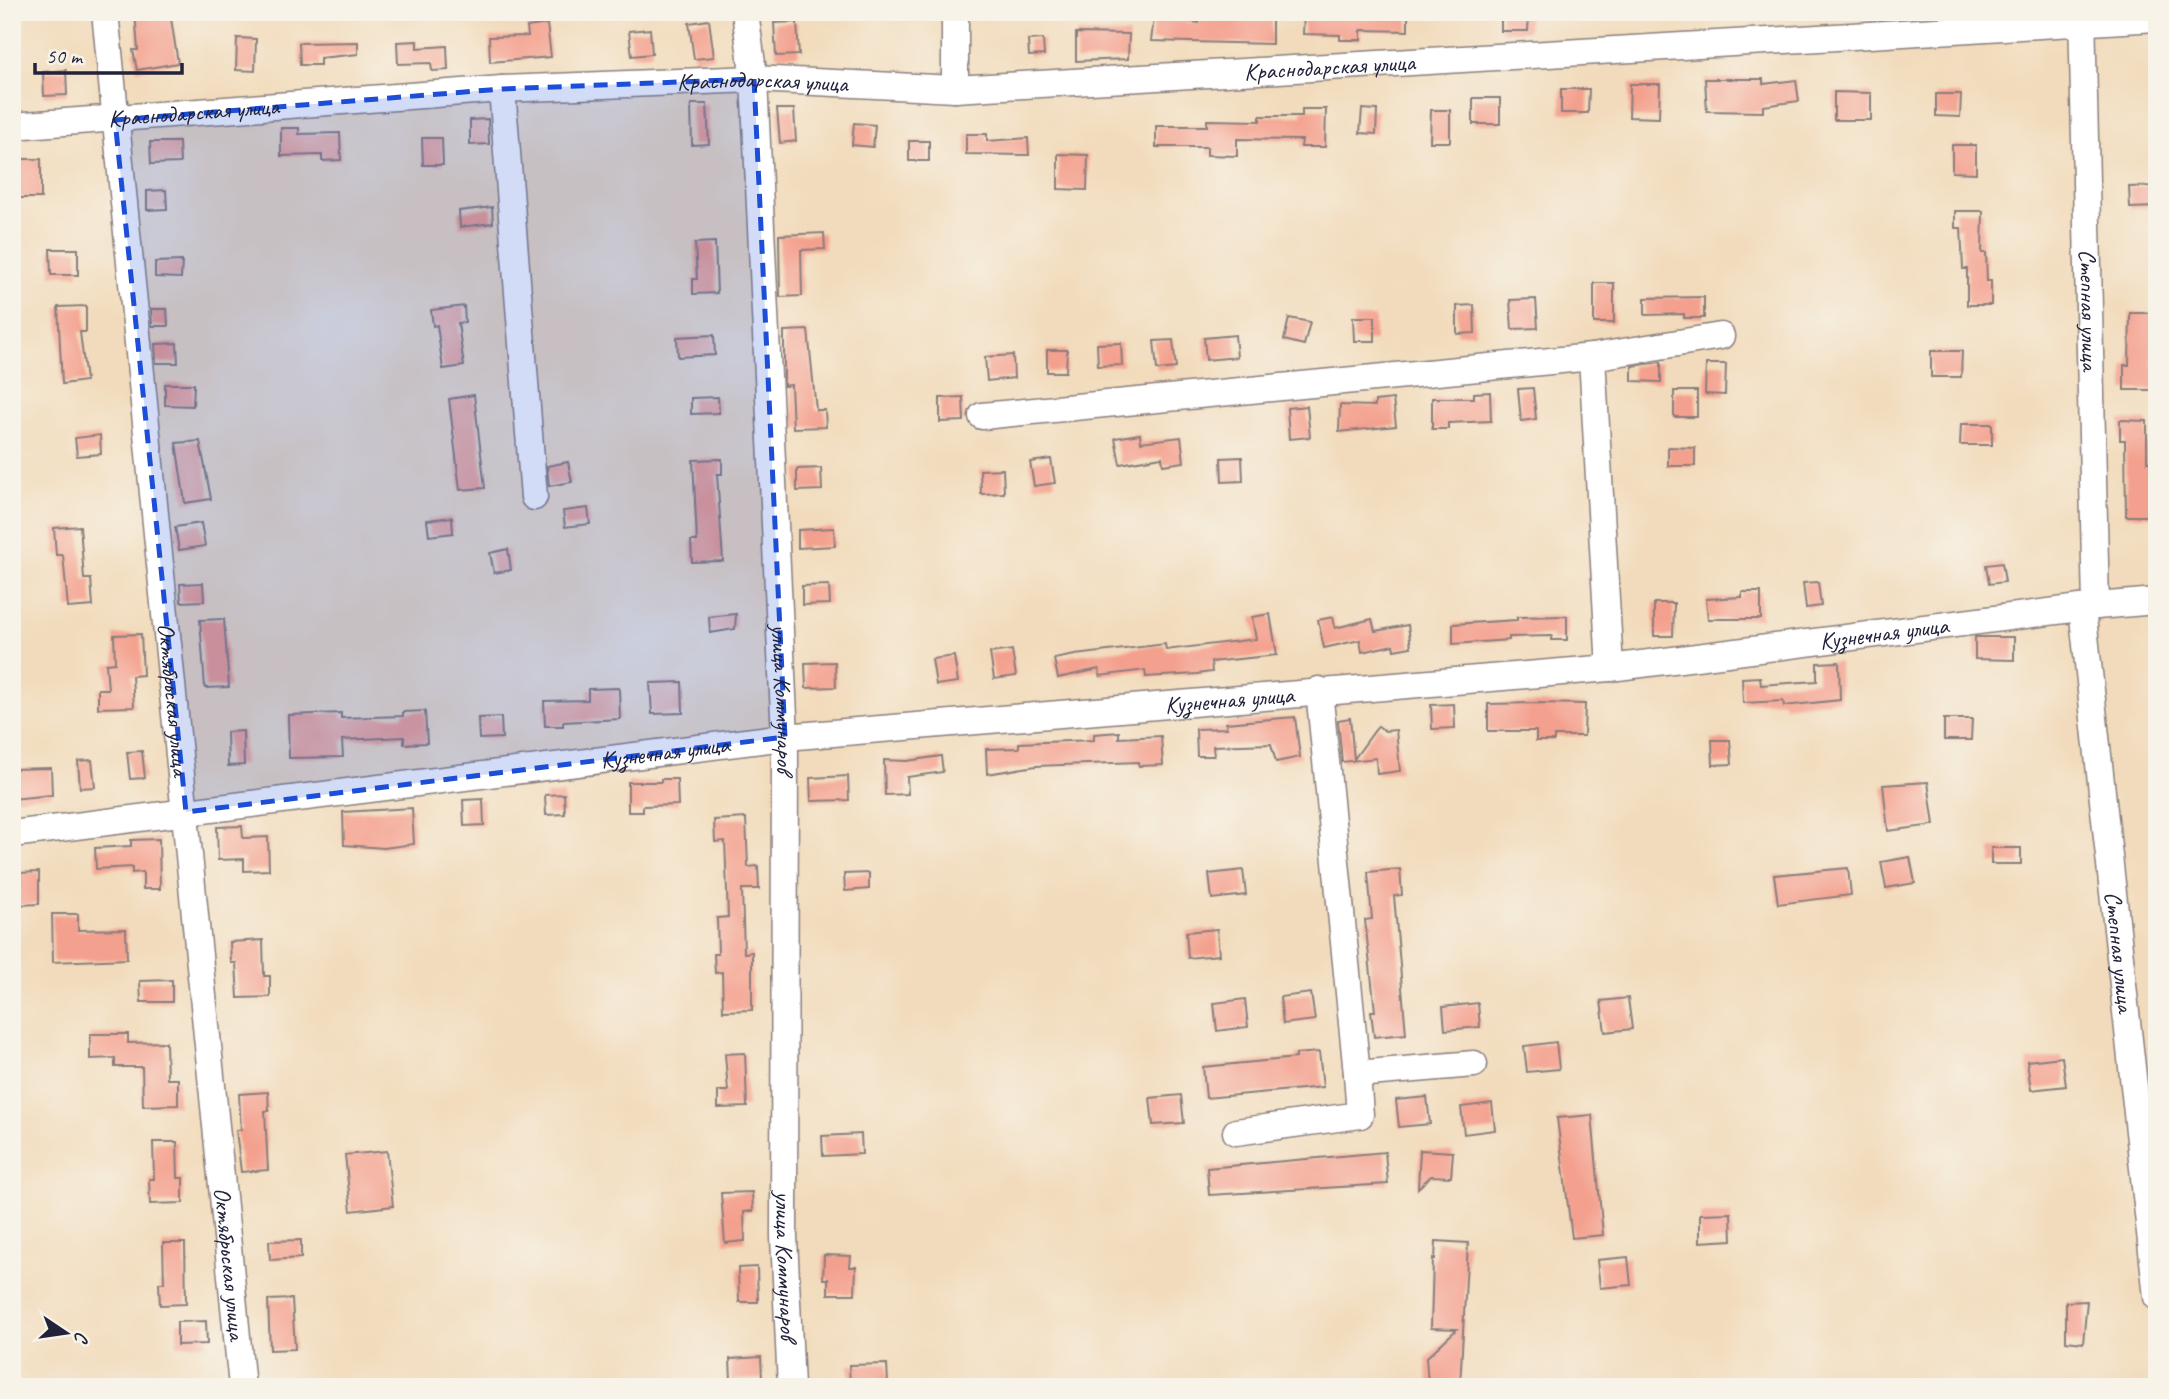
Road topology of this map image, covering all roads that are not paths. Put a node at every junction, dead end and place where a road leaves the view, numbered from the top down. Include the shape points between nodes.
1 (105, 12) edge
2 (745, 12) edge
3 (955, 12) edge
4 (2082, 18) edge
5 (2157, 18) edge
6 (754, 79) junction
7 (502, 89) junction
8 (955, 89) junction
9 (115, 120) junction
10 (12, 126) edge
11 (1721, 336) dead end
12 (1592, 357) junction
13 (982, 415) dead end
14 (534, 497) dead end
15 (2157, 601) edge
16 (2089, 607) junction
17 (1610, 668) junction
18 (1319, 690) junction
19 (785, 737) junction
20 (186, 812) junction
21 (12, 834) edge
22 (1474, 1064) dead end
23 (1357, 1074) junction
24 (1236, 1132) dead end
25 (2157, 1297) edge
26 (242, 1387) edge
27 (791, 1387) edge

1 - 9 street, Октябрьская улица
2 - 6 street, улица Коммунаров
3 - 8 street
4 - 5 street, Краснодарская улица
4 - 8 street, Краснодарская улица
4 - 16 street, Степная улица
6 - 7 street, Краснодарская улица
6 - 8 street, Краснодарская улица
6 - 19 street, улица Коммунаров
7 - 9 street, Краснодарская улица via 154,113
7 - 14 street
9 - 10 street, Краснодарская улица
9 - 20 street, Октябрьская улица
11 - 12 street
12 - 13 street
12 - 17 street
15 - 16 street, Кузнечная улица
16 - 17 street, Кузнечная улица
16 - 25 street, Степная улица
17 - 18 street, Кузнечная улица
18 - 19 street, Кузнечная улица
18 - 23 street, Кузнечная улица
19 - 20 street, Кузнечная улица
19 - 27 street, улица Коммунаров via 784,1237
20 - 21 street, Кузнечная улица
20 - 26 street, Октябрьская улица
22 - 23 street
23 - 24 street, Кузнечная улица via 1360,1115

